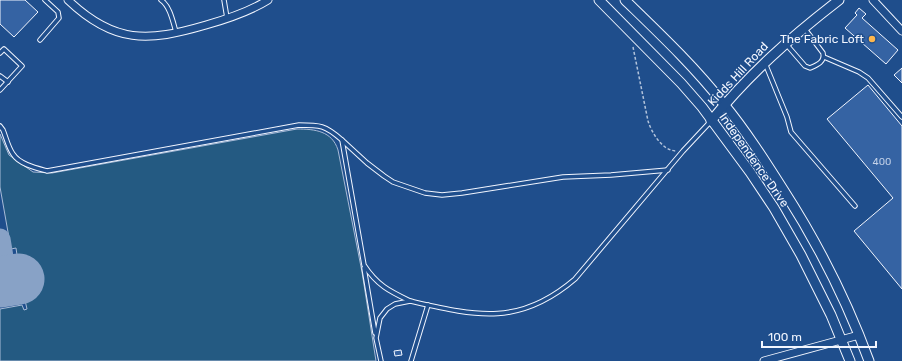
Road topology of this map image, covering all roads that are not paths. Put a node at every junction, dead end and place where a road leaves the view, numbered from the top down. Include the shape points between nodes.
1 (45, 0) edge
2 (68, 0) edge
3 (161, 0) edge
4 (224, 0) edge
5 (268, 0) edge
6 (599, 0) edge
7 (625, 0) edge
8 (838, 0) edge
9 (873, 0) edge
10 (227, 18) junction
11 (804, 27) junction
12 (902, 31) edge
13 (176, 32) junction
14 (40, 40) dead end
15 (785, 43) junction
16 (0, 53) edge
17 (824, 57) junction
18 (765, 62) junction
19 (0, 76) edge
20 (8, 82) junction
21 (0, 90) edge
22 (724, 104) junction
23 (902, 117) edge
24 (711, 121) junction
25 (0, 126) edge
26 (342, 140) junction
27 (668, 170) junction
28 (855, 206) dead end
29 (364, 265) junction
30 (410, 301) junction
31 (428, 305) junction
32 (859, 335) junction
33 (376, 338) junction
34 (842, 340) junction
35 (787, 358) edge
36 (381, 361) edge
37 (411, 361) edge
38 (764, 361) edge
39 (850, 361) edge
40 (869, 361) edge

1 - 14 lane via 58,12 59,18
2 - 13 street via 92,20 121,33 152,37
3 - 13 lane via 170,12
4 - 10 lane
5 - 10 street
6 - 24 street, Independence Drive via 681,83
7 - 22 street, Independence Drive
8 - 11 street, Kidds Hill Road
9 - 12 street
10 - 13 street
11 - 15 street, Kidds Hill Road
11 - 17 lane
15 - 17 lane via 805,66 810,68 822,62
15 - 18 street, Kidds Hill Road
16 - 20 lane via 4,49 22,66
17 - 23 lane via 868,78
18 - 22 street, Kidds Hill Road
18 - 28 lane via 791,132
19 - 20 lane
20 - 21 lane
22 - 24 street, Kidds Hill Road
22 - 32 street, Independence Drive via 794,206 825,262
24 - 27 lane
24 - 34 street, Independence Drive via 774,208 810,272
25 - 26 lane via 18,159 47,171 299,125 318,125
26 - 27 lane via 388,179 425,193 462,193 563,177
26 - 29 lane
27 - 31 lane via 575,279 542,302 524,310 503,314 483,314
29 - 30 lane via 379,284
29 - 33 lane
30 - 31 lane
30 - 33 lane via 386,309 380,318
31 - 37 lane
32 - 34 street
32 - 40 street, Independence Drive
33 - 36 lane
34 - 35 street
34 - 39 street, Independence Drive
35 - 38 street

